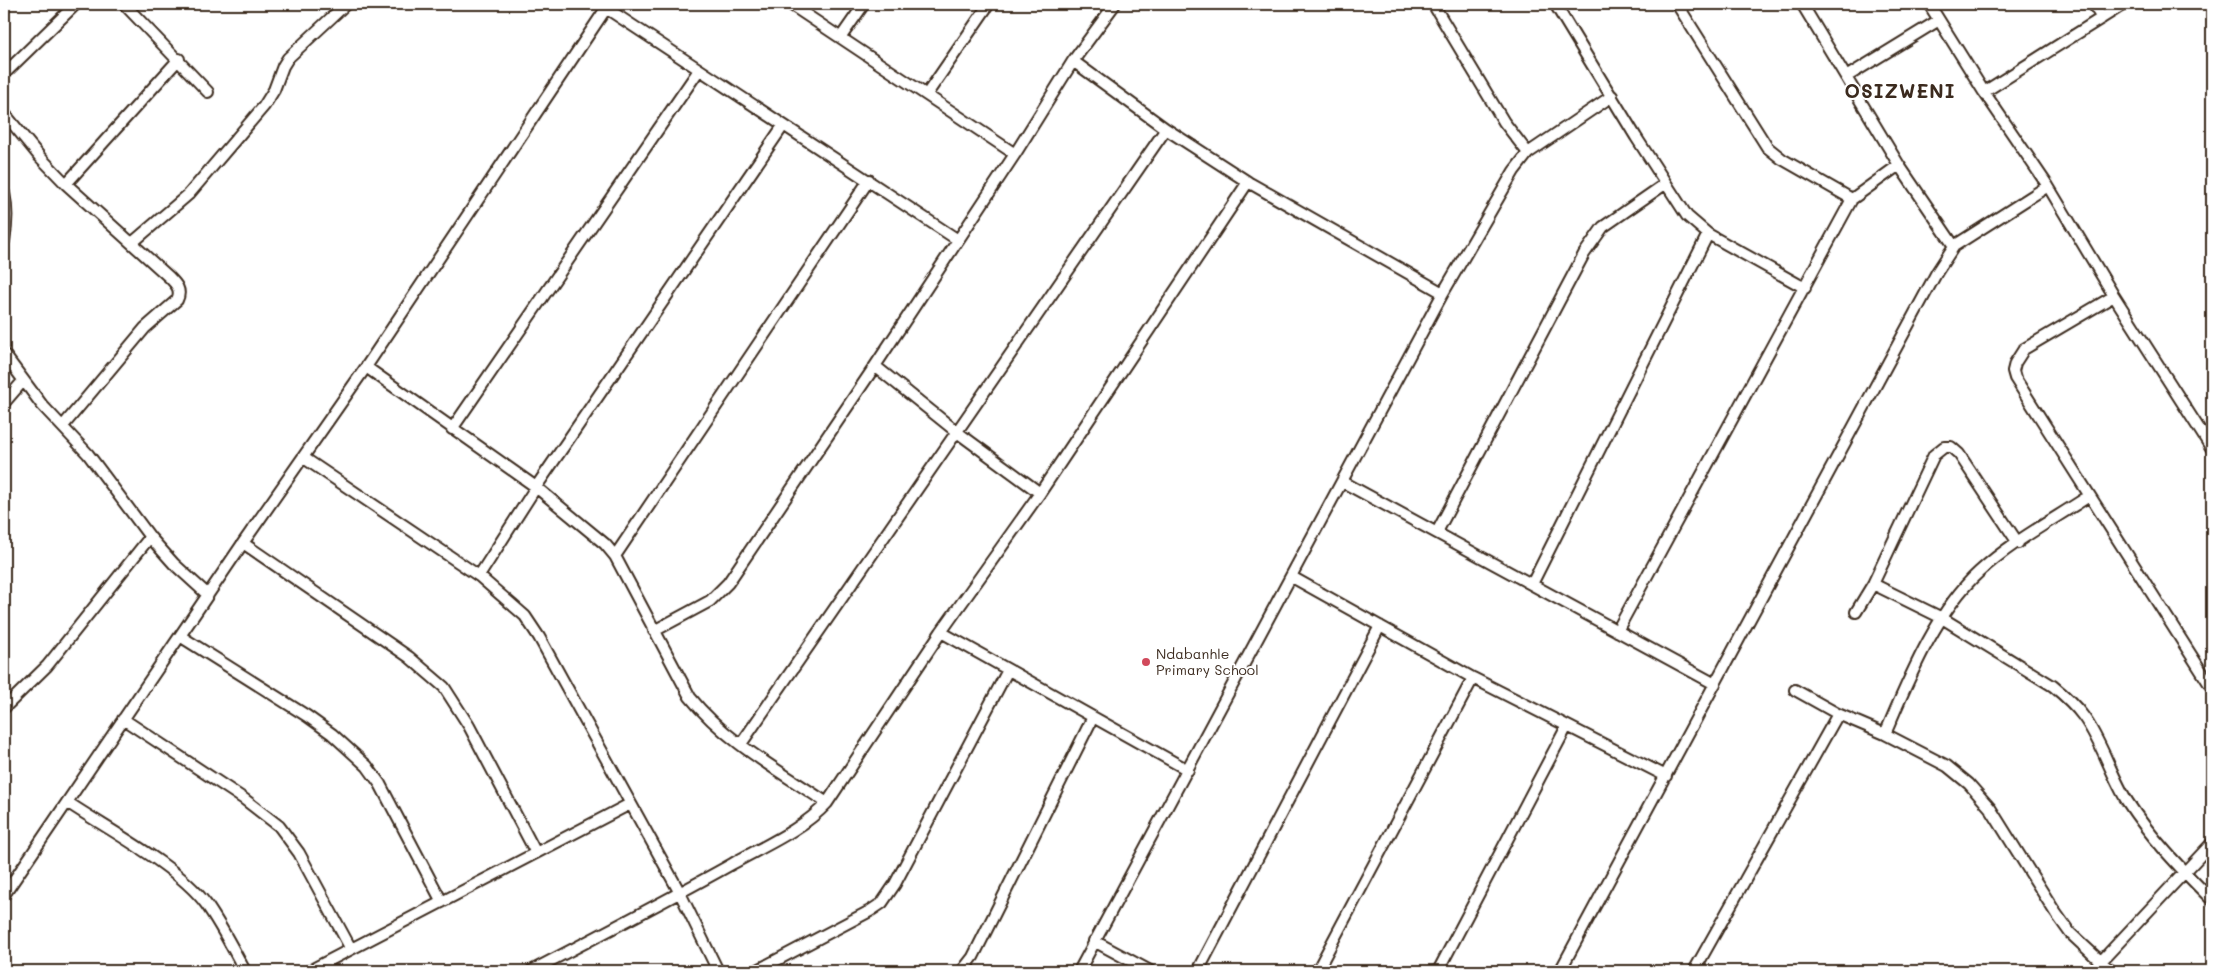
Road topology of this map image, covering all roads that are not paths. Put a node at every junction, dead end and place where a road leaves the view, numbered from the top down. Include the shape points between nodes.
1 (76, 4) edge
2 (124, 4) edge
3 (346, 4) edge
4 (790, 4) edge
5 (864, 4) edge
6 (989, 4) edge
7 (1115, 4) edge
8 (1433, 4) edge
9 (1555, 4) edge
10 (1677, 4) edge
11 (1802, 4) edge
12 (1929, 4) edge
13 (2093, 4) edge
14 (2124, 4) edge
15 (607, 6) edge
16 (2102, 18) junction
17 (1939, 20) junction
18 (841, 38) junction
19 (179, 59) junction
20 (1073, 61) junction
21 (699, 70) junction
22 (4, 74) edge
23 (1846, 77) junction
24 (208, 92) dead end
25 (1984, 92) junction
26 (927, 94) junction
27 (1612, 96) junction
28 (4, 113) edge
29 (783, 126) junction
30 (1166, 129) junction
31 (1528, 153) junction
32 (1015, 154) junction
33 (1899, 165) junction
34 (869, 180) junction
35 (1248, 182) junction
36 (66, 184) junction
37 (1665, 184) junction
38 (2048, 186) junction
39 (4, 199) edge
40 (1852, 199) junction
41 (1708, 234) junction
42 (958, 240) junction
43 (4, 241) edge
44 (132, 244) junction
45 (1954, 246) junction
46 (1805, 288) junction
47 (1443, 293) junction
48 (2114, 296) junction
49 (4, 354) edge
50 (875, 366) junction
51 (366, 367) junction
52 (24, 381) junction
53 (4, 403) edge
54 (63, 426) junction
55 (452, 429) junction
56 (957, 432) junction
57 (2212, 449) edge
58 (304, 458) junction
59 (1343, 482) junction
60 (536, 487) junction
61 (1040, 493) junction
62 (2089, 496) junction
63 (1436, 532) junction
64 (150, 537) junction
65 (243, 543) junction
66 (2018, 543) junction
67 (615, 556) junction
68 (479, 576) junction
69 (1292, 577) junction
70 (1532, 584) junction
71 (1872, 584) junction
72 (208, 595) junction
73 (1856, 612) dead end
74 (1942, 618) junction
75 (1380, 626) junction
76 (654, 631) junction
77 (1617, 631) junction
78 (941, 632) junction
79 (180, 636) junction
80 (1008, 670) junction
81 (1473, 678) junction
82 (1715, 684) junction
83 (2212, 688) edge
84 (1795, 690) dead end
85 (4, 708) edge
86 (1838, 714) junction
87 (1093, 717) junction
88 (123, 719) junction
89 (1567, 726) junction
90 (1885, 734) junction
91 (741, 744) junction
92 (1188, 770) junction
93 (1666, 776) junction
94 (67, 802) junction
95 (827, 803) junction
96 (630, 804) junction
97 (2212, 843) edge
98 (536, 853) junction
99 (2184, 872) junction
100 (680, 893) junction
101 (4, 895) edge
102 (2212, 900) edge
103 (442, 902) junction
104 (1094, 941) junction
105 (351, 949) junction
106 (2101, 962) junction
107 (245, 971) edge
108 (309, 971) edge
109 (531, 971) edge
110 (718, 971) edge
111 (756, 971) edge
112 (962, 971) edge
113 (1079, 971) edge
114 (1150, 971) edge
115 (1198, 971) edge
116 (1317, 971) edge
117 (1438, 971) edge
118 (1560, 971) edge
119 (1694, 971) edge
120 (2092, 971) edge
121 (2111, 971) edge

1 - 22 street
2 - 19 street
3 - 44 street via 293,53 283,66 269,99 189,194
4 - 18 street
5 - 18 street
6 - 26 street
7 - 20 street
8 - 31 street via 1504,122
9 - 27 street
10 - 40 street via 1767,147
11 - 23 street
12 - 17 street
13 - 16 street
14 - 16 street
15 - 21 street
15 - 51 street
16 - 25 street
17 - 23 street
17 - 25 street
18 - 26 street
19 - 24 street
19 - 36 street
20 - 30 street
20 - 32 street
21 - 29 street
21 - 55 street
23 - 33 street
25 - 38 street
26 - 32 street
27 - 31 street
27 - 37 street
28 - 36 street
29 - 34 street
29 - 60 street
30 - 35 street
30 - 56 street
31 - 47 street via 1509,178
32 - 42 street
33 - 40 street
33 - 45 street
34 - 42 street
34 - 67 street
35 - 47 street
35 - 61 street
36 - 44 street
37 - 41 street via 1687,216
37 - 63 street via 1596,235
38 - 45 street
38 - 48 street
39 - 43 street via 7,223
40 - 46 street
41 - 46 street
41 - 70 street
42 - 50 street
44 - 54 street via 173,281 180,295 139,335
45 - 82 street
46 - 77 street
47 - 59 street
48 - 57 street
48 - 62 street via 2032,343 2018,356 2013,371
49 - 52 street
50 - 56 street
50 - 76 street via 721,592 700,608
51 - 55 street
51 - 58 street
52 - 53 street
52 - 54 street
54 - 64 street
55 - 60 street
56 - 61 street
56 - 91 street
58 - 65 street
58 - 68 street
59 - 63 street
59 - 69 street
60 - 67 street via 594,533
60 - 68 street
61 - 78 street
62 - 66 street
62 - 83 street
63 - 70 street
64 - 72 street
64 - 85 street via 47,666
65 - 72 street
65 - 98 street via 409,657 444,686 469,726
66 - 71 street via 1959,454 1952,447 1944,447 1934,455
66 - 74 street via 1975,576
67 - 76 street
68 - 96 street via 525,616 539,637
69 - 75 street
69 - 92 street
70 - 77 street
71 - 73 street
71 - 74 street
72 - 79 street
74 - 90 street via 1908,680
74 - 99 street via 2064,695 2084,716 2134,812
75 - 81 street
75 - 115 street
76 - 91 street via 690,697 704,715
77 - 82 street
78 - 80 street
78 - 95 street
79 - 88 street
79 - 103 street via 314,721 367,766 380,784
80 - 87 street
80 - 111 street via 882,903
81 - 89 street
81 - 116 street
82 - 93 street
84 - 86 street
86 - 90 street
86 - 119 street
87 - 92 street
87 - 112 street via 981,941
88 - 94 street
88 - 105 street via 244,799 278,826 299,853
89 - 93 street
89 - 117 street
90 - 106 street via 1956,772 1980,794 2070,933
91 - 95 street
92 - 104 street
93 - 118 street
94 - 101 street
94 - 107 street via 157,861 193,890 206,904
95 - 100 street via 816,815 785,835
96 - 98 street
96 - 100 street
97 - 99 street
98 - 103 street
99 - 102 street
99 - 106 street
100 - 109 street
100 - 110 street
103 - 105 street
104 - 113 street
104 - 114 street
105 - 108 street
106 - 120 street
106 - 121 street

